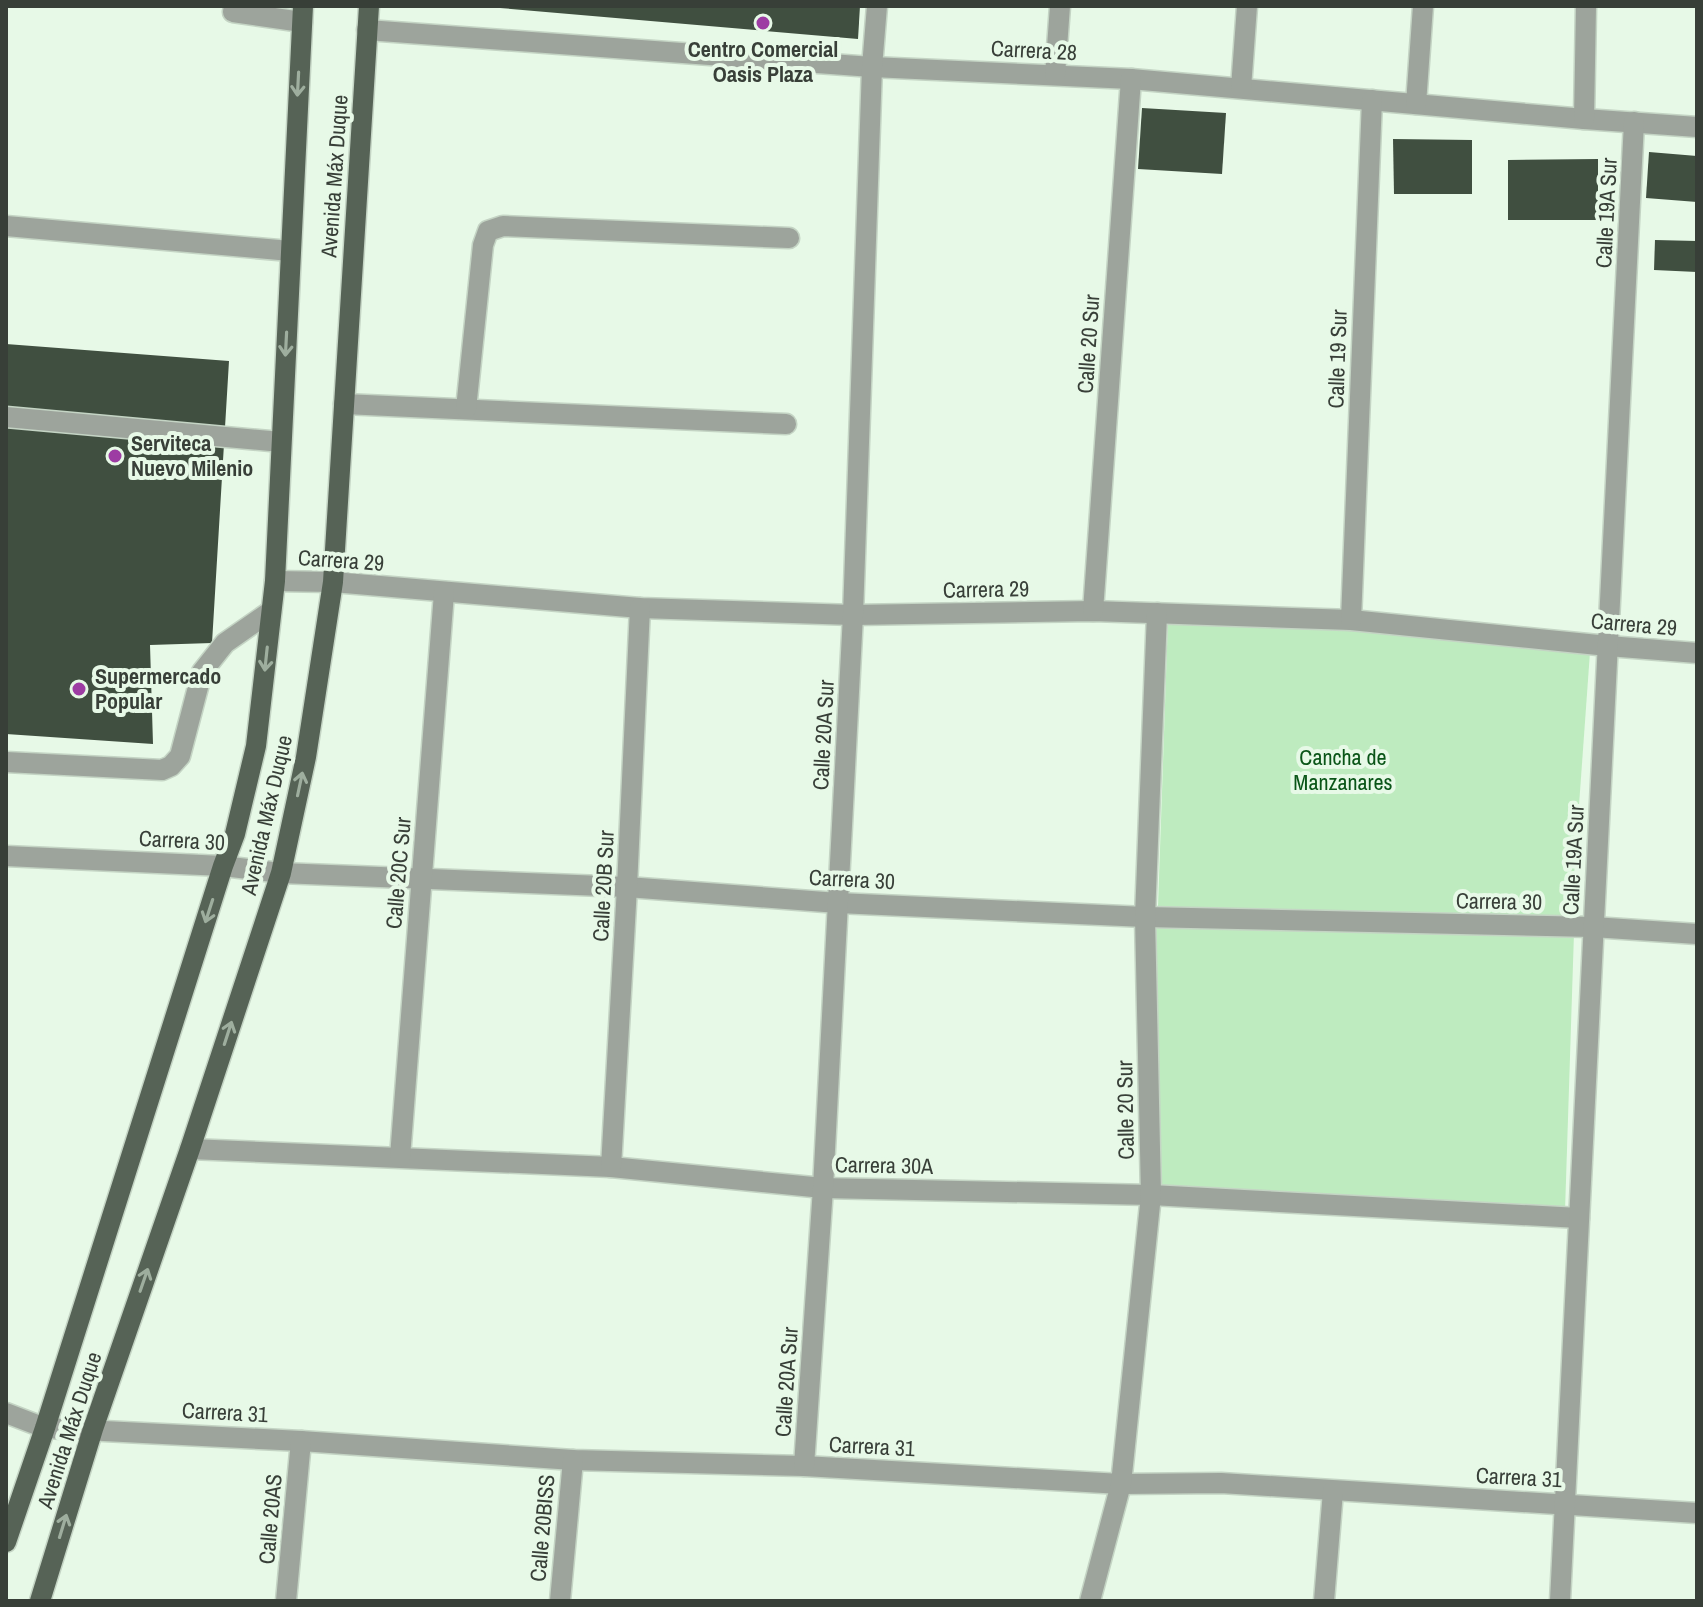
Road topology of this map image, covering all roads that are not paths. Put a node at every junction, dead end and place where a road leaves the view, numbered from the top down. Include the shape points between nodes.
1 (234, 6) edge
2 (369, 6) edge
3 (877, 6) edge
4 (1060, 6) edge
5 (1247, 6) edge
6 (1423, 6) edge
7 (1586, 6) edge
8 (302, 14) edge
9 (367, 30) junction
10 (872, 67) junction
11 (1055, 75) junction
12 (1131, 79) junction
13 (1241, 88) junction
14 (1372, 100) junction
15 (1416, 104) junction
16 (1584, 119) junction
17 (1634, 122) junction
18 (1697, 127) edge
19 (6, 226) edge
20 (789, 238) dead end
21 (290, 251) junction
22 (344, 404) junction
23 (466, 409) junction
24 (6, 417) edge
25 (786, 424) dead end
26 (281, 442) junction
27 (275, 581) junction
28 (333, 582) junction
29 (444, 593) junction
30 (640, 608) junction
31 (271, 611) junction
32 (1093, 611) junction
33 (1157, 613) junction
34 (853, 615) junction
35 (1351, 620) junction
36 (1608, 646) junction
37 (1697, 653) edge
38 (6, 762) edge
39 (6, 856) edge
40 (223, 866) junction
41 (281, 873) junction
42 (422, 878) junction
43 (627, 887) junction
44 (838, 903) junction
45 (1145, 917) junction
46 (1593, 927) junction
47 (1697, 934) edge
48 (190, 1149) junction
49 (400, 1157) junction
50 (611, 1167) junction
51 (823, 1188) junction
52 (1151, 1195) junction
53 (1579, 1218) junction
54 (6, 1413) edge
55 (45, 1428) junction
56 (93, 1429) junction
57 (301, 1441) junction
58 (573, 1460) junction
59 (804, 1466) junction
60 (1121, 1484) junction
61 (1333, 1491) junction
62 (1565, 1504) junction
63 (1697, 1513) edge
64 (6, 1542) edge
65 (40, 1601) edge
66 (286, 1601) edge
67 (560, 1601) edge
68 (1090, 1601) edge
69 (1324, 1601) edge
70 (1560, 1601) edge

1 - 8 street via 233,12
2 - 9 main road, Avenida Máx Duque
3 - 10 street, Calle 20A Sur
4 - 11 street
5 - 13 street
6 - 15 street
7 - 16 street
8 -> 21 main road, Avenida Máx Duque
9 - 10 street, Carrera 28
9 - 22 main road, Avenida Máx Duque
10 - 11 street, Carrera 28
10 - 34 street, Calle 20A Sur
11 - 12 street, Carrera 28
12 - 13 street, Carrera 28
12 - 32 street, Calle 20 Sur
13 - 14 street, Carrera 28
14 - 15 street, Carrera 28
14 - 35 street, Calle 19 Sur
15 - 16 street, Carrera 28
16 - 17 street, Carrera 28
17 - 18 street, Carrera 28
17 - 36 street, Calle 19A Sur
19 - 21 street
20 - 23 street via 503,226 488,231
21 -> 26 main road, Avenida Máx Duque
22 - 23 street
22 - 28 main road, Avenida Máx Duque
23 - 25 street
24 - 26 street
26 - 27 main road, Avenida Máx Duque
27 - 28 street, Carrera 29
27 - 31 main road, Avenida Máx Duque
28 - 29 street, Carrera 29
41 -> 28 main road, Avenida Máx Duque via 306,757
29 - 30 street, Carrera 29
29 - 42 street, Calle 20C Sur
30 - 34 street, Carrera 29
30 - 43 street, Calle 20B Sur
31 - 38 street via 225,643 202,672 180,756 171,766 162,770
31 -> 40 main road, Avenida Máx Duque via 256,746
32 - 33 street, Carrera 29
32 - 34 street, Carrera 29
33 - 35 street, Carrera 29
33 - 45 street, Calle 20 Sur
34 - 44 street, Calle 20A Sur
35 - 36 street, Carrera 29
36 - 37 street, Carrera 29
36 - 46 street, Calle 19A Sur
39 - 40 street, Carrera 30
40 - 41 street, Carrera 30
40 -> 55 main road, Avenida Máx Duque
41 - 42 street, Carrera 30
48 -> 41 main road, Avenida Máx Duque
42 - 43 street, Carrera 30
42 - 49 street, Calle 20C Sur
43 - 44 street, Carrera 30
43 - 50 street, Calle 20B Sur
44 - 45 street, Carrera 30
44 - 51 street, Calle 20A Sur
45 - 46 street, Carrera 30
45 - 52 street, Calle 20 Sur
46 - 47 street, Carrera 30
46 - 53 street, Calle 19A Sur
48 - 49 street, Carrera 30A
56 -> 48 main road, Avenida Máx Duque
49 - 50 street, Carrera 30A
50 - 51 street, Carrera 30A
51 - 52 street, Carrera 30A
51 - 59 street, Calle 20A Sur
52 - 53 street, Carrera 30A
52 - 60 street, Calle 20 Sur
53 - 62 street, Calle 19A Sur
54 - 55 street, Carrera 31
55 - 56 street, Carrera 31
55 - 64 main road, Avenida Máx Duque
56 - 57 street, Carrera 31
65 -> 56 main road, Avenida Máx Duque
57 - 58 street, Carrera 31
57 - 66 street, Calle 20AS
58 - 59 street, Carrera 31
58 - 67 street, Calle 20BISS
59 - 60 street, Carrera 31
60 - 61 street, Carrera 31 via 1221,1483
60 - 68 street, Calle 20 Sur
61 - 62 street, Carrera 31
61 - 69 street
62 - 63 street, Carrera 31
62 - 70 street, Calle 19A Sur

